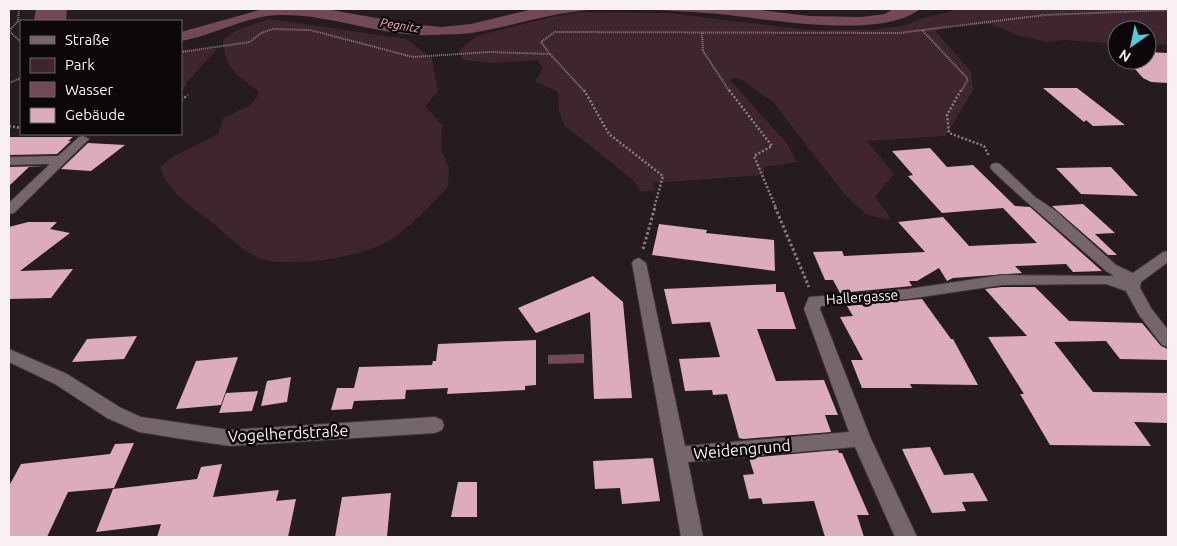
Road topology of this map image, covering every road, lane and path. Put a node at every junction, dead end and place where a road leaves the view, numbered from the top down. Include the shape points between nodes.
1 (19, 9) edge
2 (1168, 10) edge
3 (921, 30) junction
4 (702, 33) junction
5 (20, 41) edge
6 (182, 52) edge
7 (550, 54) junction
8 (188, 95) dead end
9 (182, 99) edge
10 (83, 140) dead end
11 (61, 160) junction
12 (9, 161) edge
13 (996, 167) joint
14 (9, 210) edge
15 (1168, 255) edge
16 (639, 263) joint
17 (1133, 284) junction
18 (815, 301) junction
19 (1168, 341) edge
20 (9, 355) edge
21 (435, 425) dead end
22 (861, 439) junction
23 (677, 455) junction
24 (692, 537) edge
25 (906, 537) edge

1 - 5 path via 18,21 10,32
2 - 3 path via 1044,15
3 - 4 path via 899,33
3 - 13 path via 968,79 947,115 949,133 984,146
4 - 7 path via 555,32 541,42
4 - 18 path via 703,51 718,76 772,146 754,156
6 - 7 path via 250,42 273,29 310,30 413,57 489,52
7 - 16 path via 582,87 609,134 663,176
8 - 9 path
10 - 11 street
11 - 12 street
11 - 14 street
13 - 17 street via 1030,200
15 - 17 street
16 - 23 street
17 - 18 street, Hallergasse via 1108,279 1002,280 908,294
17 - 19 street via 1145,311
18 - 22 street, Hallergasse via 812,309
20 - 21 street, Vogelherdstraße via 61,379 114,413 139,424 230,438
22 - 23 street, Weidengrund
22 - 25 street, Hallergasse
23 - 24 street, Weidengrund

